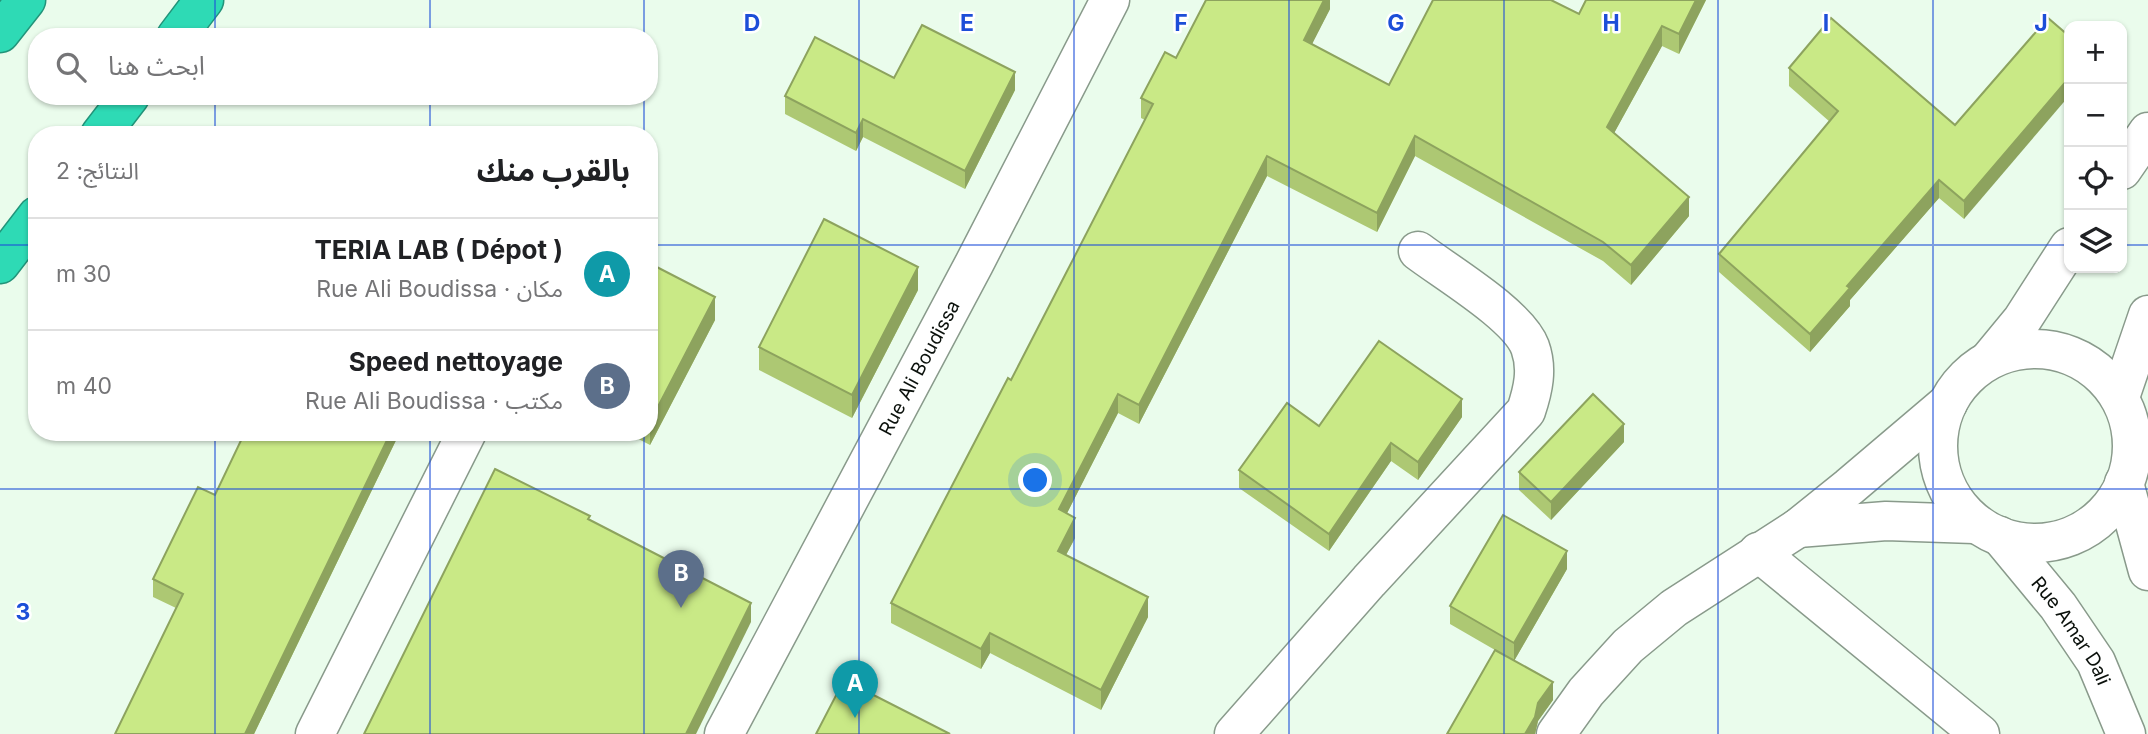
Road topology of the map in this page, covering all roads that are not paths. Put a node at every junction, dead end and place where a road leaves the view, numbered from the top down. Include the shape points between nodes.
1 (26, 0) edge
2 (204, 0) edge
3 (1110, 0) edge
4 (183, 28) edge
5 (0, 33) edge
6 (123, 105) edge
7 (107, 126) edge
8 (2148, 132) edge
9 (2127, 163) edge
10 (28, 228) edge
11 (1418, 251) dead end
12 (2064, 255) edge
13 (3, 262) edge
14 (2148, 314) edge
15 (1989, 360) junction
16 (2120, 397) junction
17 (1948, 403) junction
18 (462, 441) edge
19 (2124, 483) junction
20 (1798, 528) junction
21 (1987, 530) junction
22 (1758, 552) junction
23 (2148, 571) edge
24 (316, 734) edge
25 (724, 734) edge
26 (1234, 734) edge
27 (1556, 734) edge
28 (1980, 734) edge
29 (2126, 734) edge

1 - 5 highway
2 - 4 highway
3 - 25 street, Rue Ali Boudissa
6 - 7 highway
8 - 9 street
10 - 13 highway
11 - 26 street via 1518,327 1530,346 1535,368 1526,411
12 - 15 street via 2022,320
14 - 16 street
15 - 16 street via 2027,349 2075,356 2100,373
15 - 17 street via 1964,378
16 - 19 street via 2129,424 2131,454
17 - 20 street
17 - 21 street via 1939,435 1940,467 1952,497
18 - 24 street
19 - 21 street via 2108,509 2086,528 2059,540 2029,542
19 - 23 street
20 - 21 street via 1886,521
20 - 22 street
21 - 29 street, Rue Amar Dali via 2058,606 2096,662
22 - 27 street via 1674,608 1628,646
22 - 28 street

